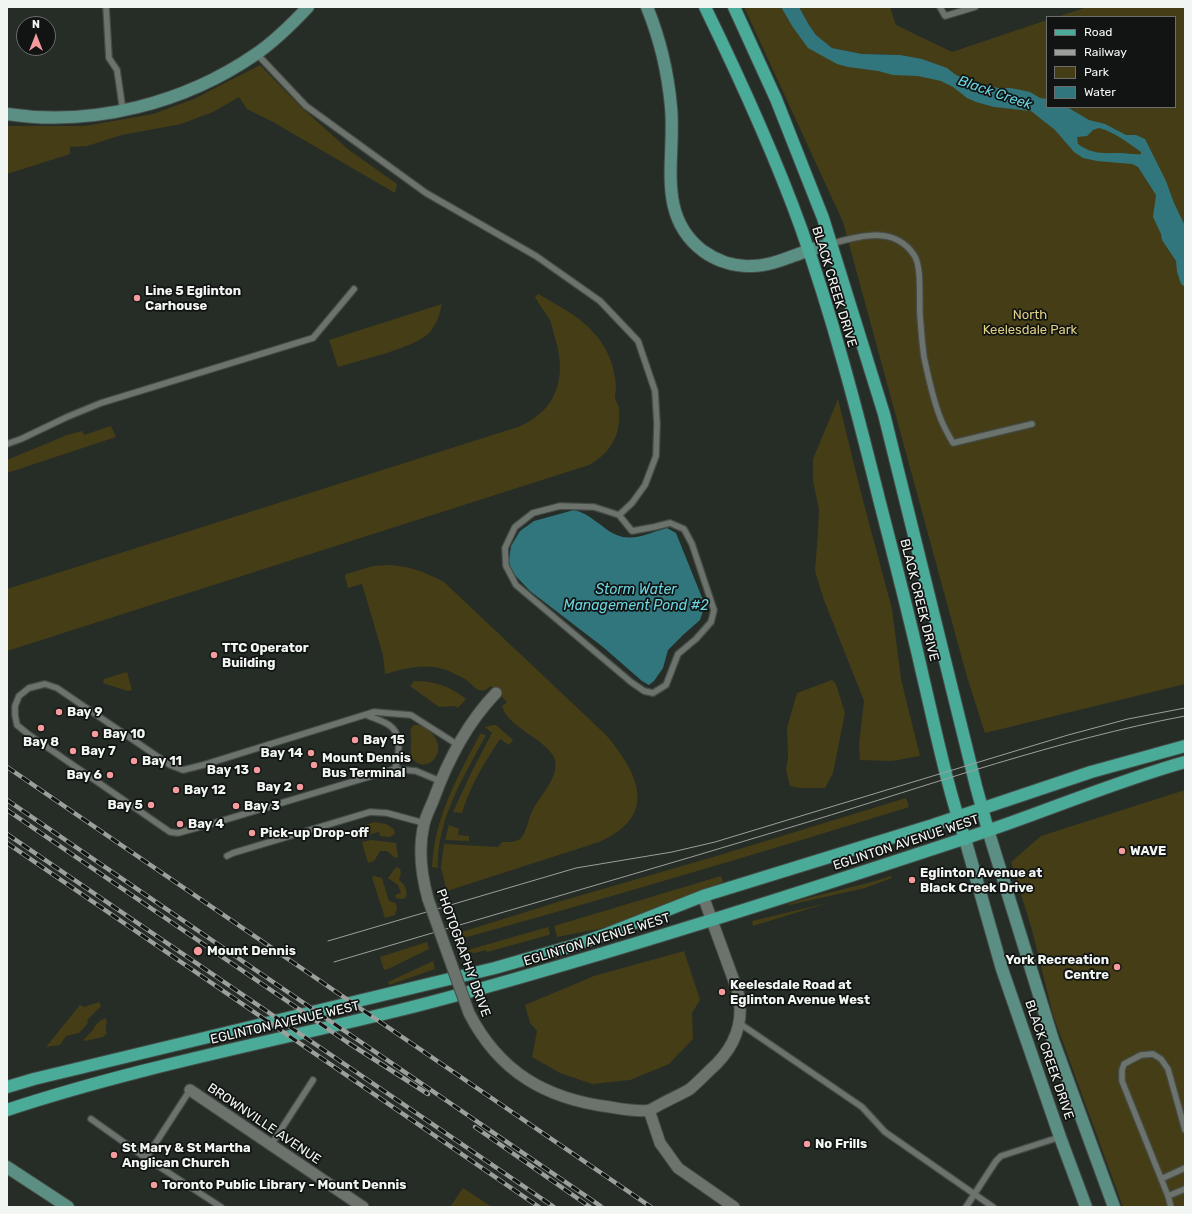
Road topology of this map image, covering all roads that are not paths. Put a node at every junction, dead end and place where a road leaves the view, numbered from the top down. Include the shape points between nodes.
1 (106, 7) edge
2 (308, 7) edge
3 (647, 7) edge
4 (705, 7) edge
5 (734, 7) edge
6 (940, 7) edge
7 (975, 7) edge
8 (257, 53) junction
9 (123, 111) junction
10 (7, 114) edge
11 (830, 244) junction
12 (808, 250) junction
13 (354, 289) dead end
14 (1032, 424) dead end
15 (7, 444) edge
16 (619, 515) junction
17 (496, 693) dead end
18 (366, 715) junction
19 (458, 745) junction
20 (1185, 746) edge
21 (1185, 762) edge
22 (395, 769) junction
23 (440, 781) junction
24 (982, 809) junction
25 (958, 817) junction
26 (424, 823) junction
27 (988, 830) junction
28 (965, 839) junction
29 (227, 856) dead end
30 (703, 896) junction
31 (712, 920) junction
32 (739, 1023) junction
33 (313, 1080) dead end
34 (7, 1087) edge
35 (190, 1090) joint
36 (7, 1110) edge
37 (649, 1110) junction
38 (91, 1119) dead end
39 (1185, 1130) edge
40 (1060, 1137) junction
41 (271, 1145) junction
42 (146, 1158) junction
43 (7, 1167) edge
44 (1185, 1168) edge
45 (1161, 1179) junction
46 (1185, 1189) edge
47 (974, 1194) junction
48 (1168, 1196) junction
49 (68, 1207) edge
50 (221, 1207) edge
51 (363, 1207) edge
52 (734, 1207) edge
53 (966, 1207) edge
54 (993, 1207) edge
55 (1086, 1207) edge
56 (1114, 1207) edge
57 (1171, 1207) edge

1 - 9 lane via 109,58 117,70
2 - 8 main road
3 - 12 main road via 662,54 669,89 673,126 671,193 674,210 688,238 718,260 744,266 768,264
4 - 12 main road, BLACK CREEK DRIVE via 760,128
5 - 11 main road, BLACK CREEK DRIVE via 776,100 823,218
6 - 7 lane via 945,16
8 - 9 main road via 194,88
8 - 16 lane via 306,106 426,193 542,260 600,301 638,341 655,391 656,456 645,485
9 - 10 main road via 69,117 24,117
11 - 12 main road
11 - 14 lane via 876,234 897,239 914,255 918,264 924,357 941,421 953,443
11 - 24 main road, BLACK CREEK DRIVE via 884,414
12 - 25 main road, BLACK CREEK DRIVE via 850,387
13 - 15 lane via 313,338 101,403
16 - 16 lane via 594,507 560,506 533,513 515,527 505,548 506,566 516,585 630,682 644,691 653,693 666,685 678,654 711,622 714,610 692,544 684,529 670,523 632,531
17 - 19 street, PHOTOGRAPHY DRIVE via 484,705
18 - 19 lane via 374,712 411,715
18 - 22 lane via 390,725 397,735 399,754
18 - 22 lane via 183,770 170,765 57,688 45,684 30,688 19,696 15,706 17,725 28,734 170,832 178,833 211,824
19 - 23 street, PHOTOGRAPHY DRIVE
20 - 24 main road, EGLINTON AVENUE WEST via 1091,772
21 - 27 main road, EGLINTON AVENUE WEST via 1152,771
22 - 23 lane via 416,771
23 - 26 street, PHOTOGRAPHY DRIVE
24 - 25 main road, EGLINTON AVENUE WEST
24 - 27 main road, BLACK CREEK DRIVE
25 - 28 main road, BLACK CREEK DRIVE
25 - 30 main road, EGLINTON AVENUE WEST
26 - 29 lane via 386,813 370,812 233,852
26 - 37 street, PHOTOGRAPHY DRIVE, bridge via 421,871 428,899 469,1013 489,1046 519,1074 553,1093 586,1104
27 - 28 main road, EGLINTON AVENUE WEST
27 - 56 main road, BLACK CREEK DRIVE via 1051,1034
28 - 31 main road, EGLINTON AVENUE WEST
28 - 40 main road, BLACK CREEK DRIVE via 1002,969
30 - 31 street
30 - 34 main road, EGLINTON AVENUE WEST via 604,935 495,968
31 - 32 street via 738,992
31 - 36 main road, EGLINTON AVENUE WEST via 484,988 148,1069
32 - 37 street via 732,1045 719,1063 689,1089
32 - 47 lane via 862,1107 885,1132
33 - 41 lane
35 - 41 street, BROWNVILLE AVENUE
35 - 42 lane
37 - 52 street via 660,1143 678,1168
38 - 42 lane
39 - 45 lane via 1168,1069 1161,1059 1153,1054 1141,1055 1124,1064 1122,1081
40 - 47 lane via 1001,1156
40 - 55 main road, BLACK CREEK DRIVE
41 - 51 street, BROWNVILLE AVENUE
42 - 50 lane
43 - 49 main road
44 - 45 lane
45 - 48 lane
46 - 48 lane
47 - 53 lane
47 - 54 lane
48 - 57 lane

